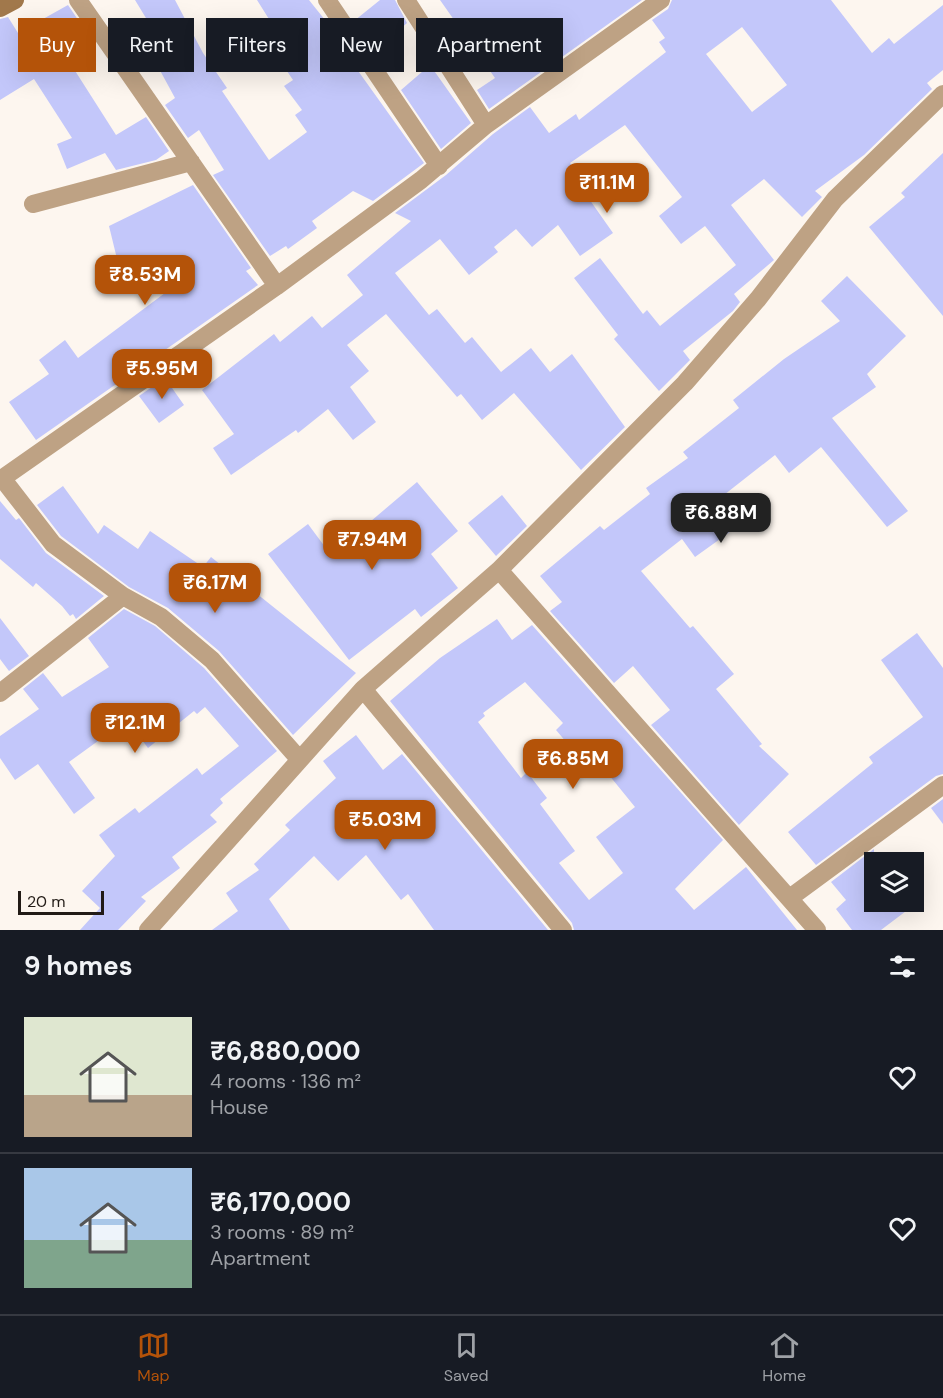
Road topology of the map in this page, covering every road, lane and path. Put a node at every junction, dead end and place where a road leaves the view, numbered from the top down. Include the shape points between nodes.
1 (15, 0) edge
2 (78, 0) edge
3 (327, 0) edge
4 (406, 0) edge
5 (661, 0) edge
6 (0, 8) edge
7 (943, 94) edge
8 (486, 124) junction
9 (191, 162) junction
10 (439, 166) junction
11 (33, 204) dead end
12 (277, 286) junction
13 (1, 479) edge
14 (499, 570) junction
15 (123, 596) junction
16 (363, 689) junction
17 (0, 693) edge
18 (299, 759) junction
19 (943, 785) edge
20 (790, 897) junction
21 (155, 927) edge
22 (563, 930) edge
23 (817, 930) edge

1 - 6 street
2 - 9 street
3 - 10 street
4 - 8 street
5 - 8 street
7 - 14 street via 835,199 758,299 685,383
8 - 10 street
9 - 11 street
9 - 12 street
10 - 12 street
12 - 13 street
13 - 15 street via 53,544
14 - 16 street
14 - 20 street
15 - 17 street
15 - 18 street via 161,617 212,660
16 - 18 street
16 - 22 street
18 - 21 street
19 - 20 street
20 - 23 street

